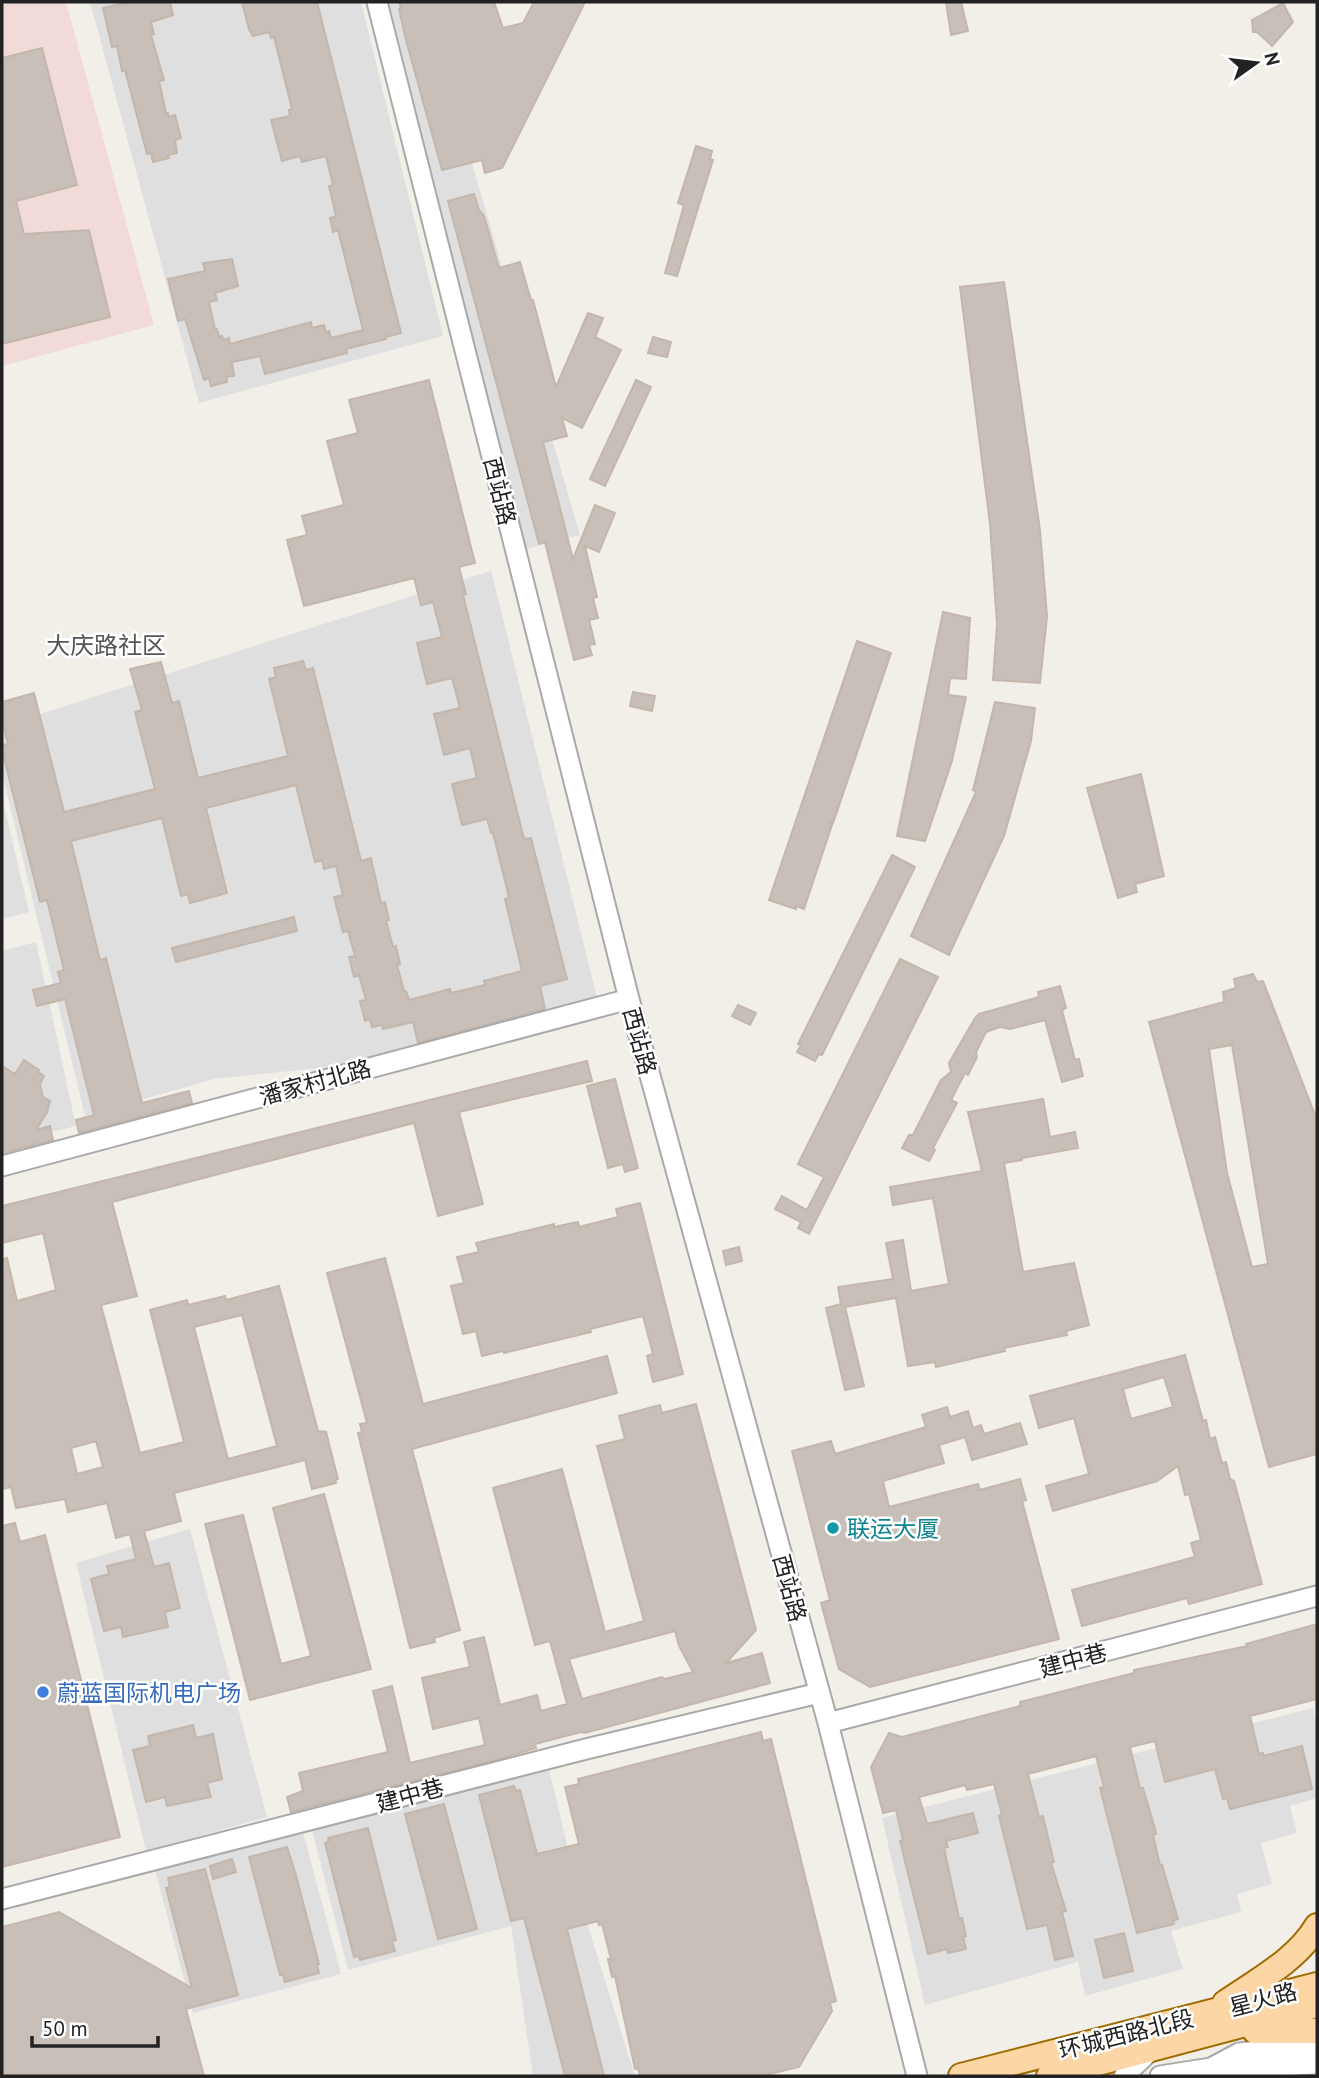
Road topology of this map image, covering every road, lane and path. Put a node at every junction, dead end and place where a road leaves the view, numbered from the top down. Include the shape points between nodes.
1 (377, 2) edge
2 (628, 999) junction
3 (2, 1166) edge
4 (1317, 1596) edge
5 (819, 1693) junction
6 (828, 1723) junction
7 (2, 1899) edge
8 (1317, 1926) edge
9 (1317, 1985) edge
10 (1317, 2005) edge
11 (1212, 2022) junction
12 (1317, 2031) edge
13 (1153, 2048) junction
14 (1317, 2048) edge
15 (1317, 2064) edge
16 (1212, 2068) junction
17 (917, 2076) edge
18 (961, 2076) edge
19 (1049, 2076) edge
20 (1124, 2076) edge
21 (1160, 2076) edge

1 - 2 street, 西站路
2 - 3 street, 潘家村北路
2 - 5 street, 西站路
4 - 6 street, 建中巷
5 - 6 street, 西站路
5 - 7 street, 建中巷
6 - 17 street, 西站路
8 - 11 main road via 1309,1940
9 - 11 main road, 星火路
10 - 11 main road, 星火路
11 - 12 main road
11 - 13 main road, 环城西路北段
11 - 18 main road, 环城西路北段
13 - 19 main road, 环城西路北段
13 - 20 street
14 - 16 street via 1239,2053
15 - 16 street via 1231,2071
16 - 21 street

